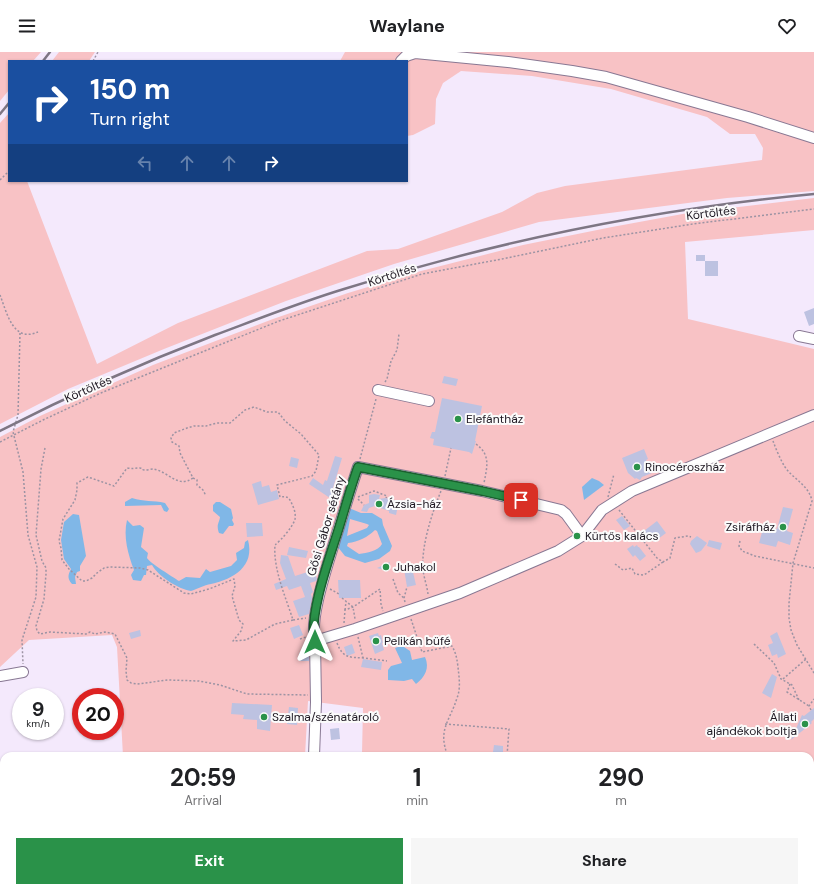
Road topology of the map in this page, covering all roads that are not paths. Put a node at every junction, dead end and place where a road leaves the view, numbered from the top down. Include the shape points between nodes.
1 (402, 60) edge
2 (814, 138) edge
3 (799, 336) dead end
4 (814, 339) edge
5 (378, 390) dead end
6 (429, 401) dead end
7 (814, 415) edge
8 (582, 536) junction
9 (315, 642) junction
10 (23, 672) road end
11 (0, 676) edge
12 (314, 752) edge

1 - 2 street via 415,53 508,62 606,77
3 - 4 street
5 - 6 street
7 - 8 street via 632,491 602,510
8 - 9 street via 558,551 460,593
8 - 9 street, Gősi Gábor sétány via 561,510 482,491 358,467 321,584 315,616
9 - 12 street, Gősi Gábor sétány
10 - 11 street

